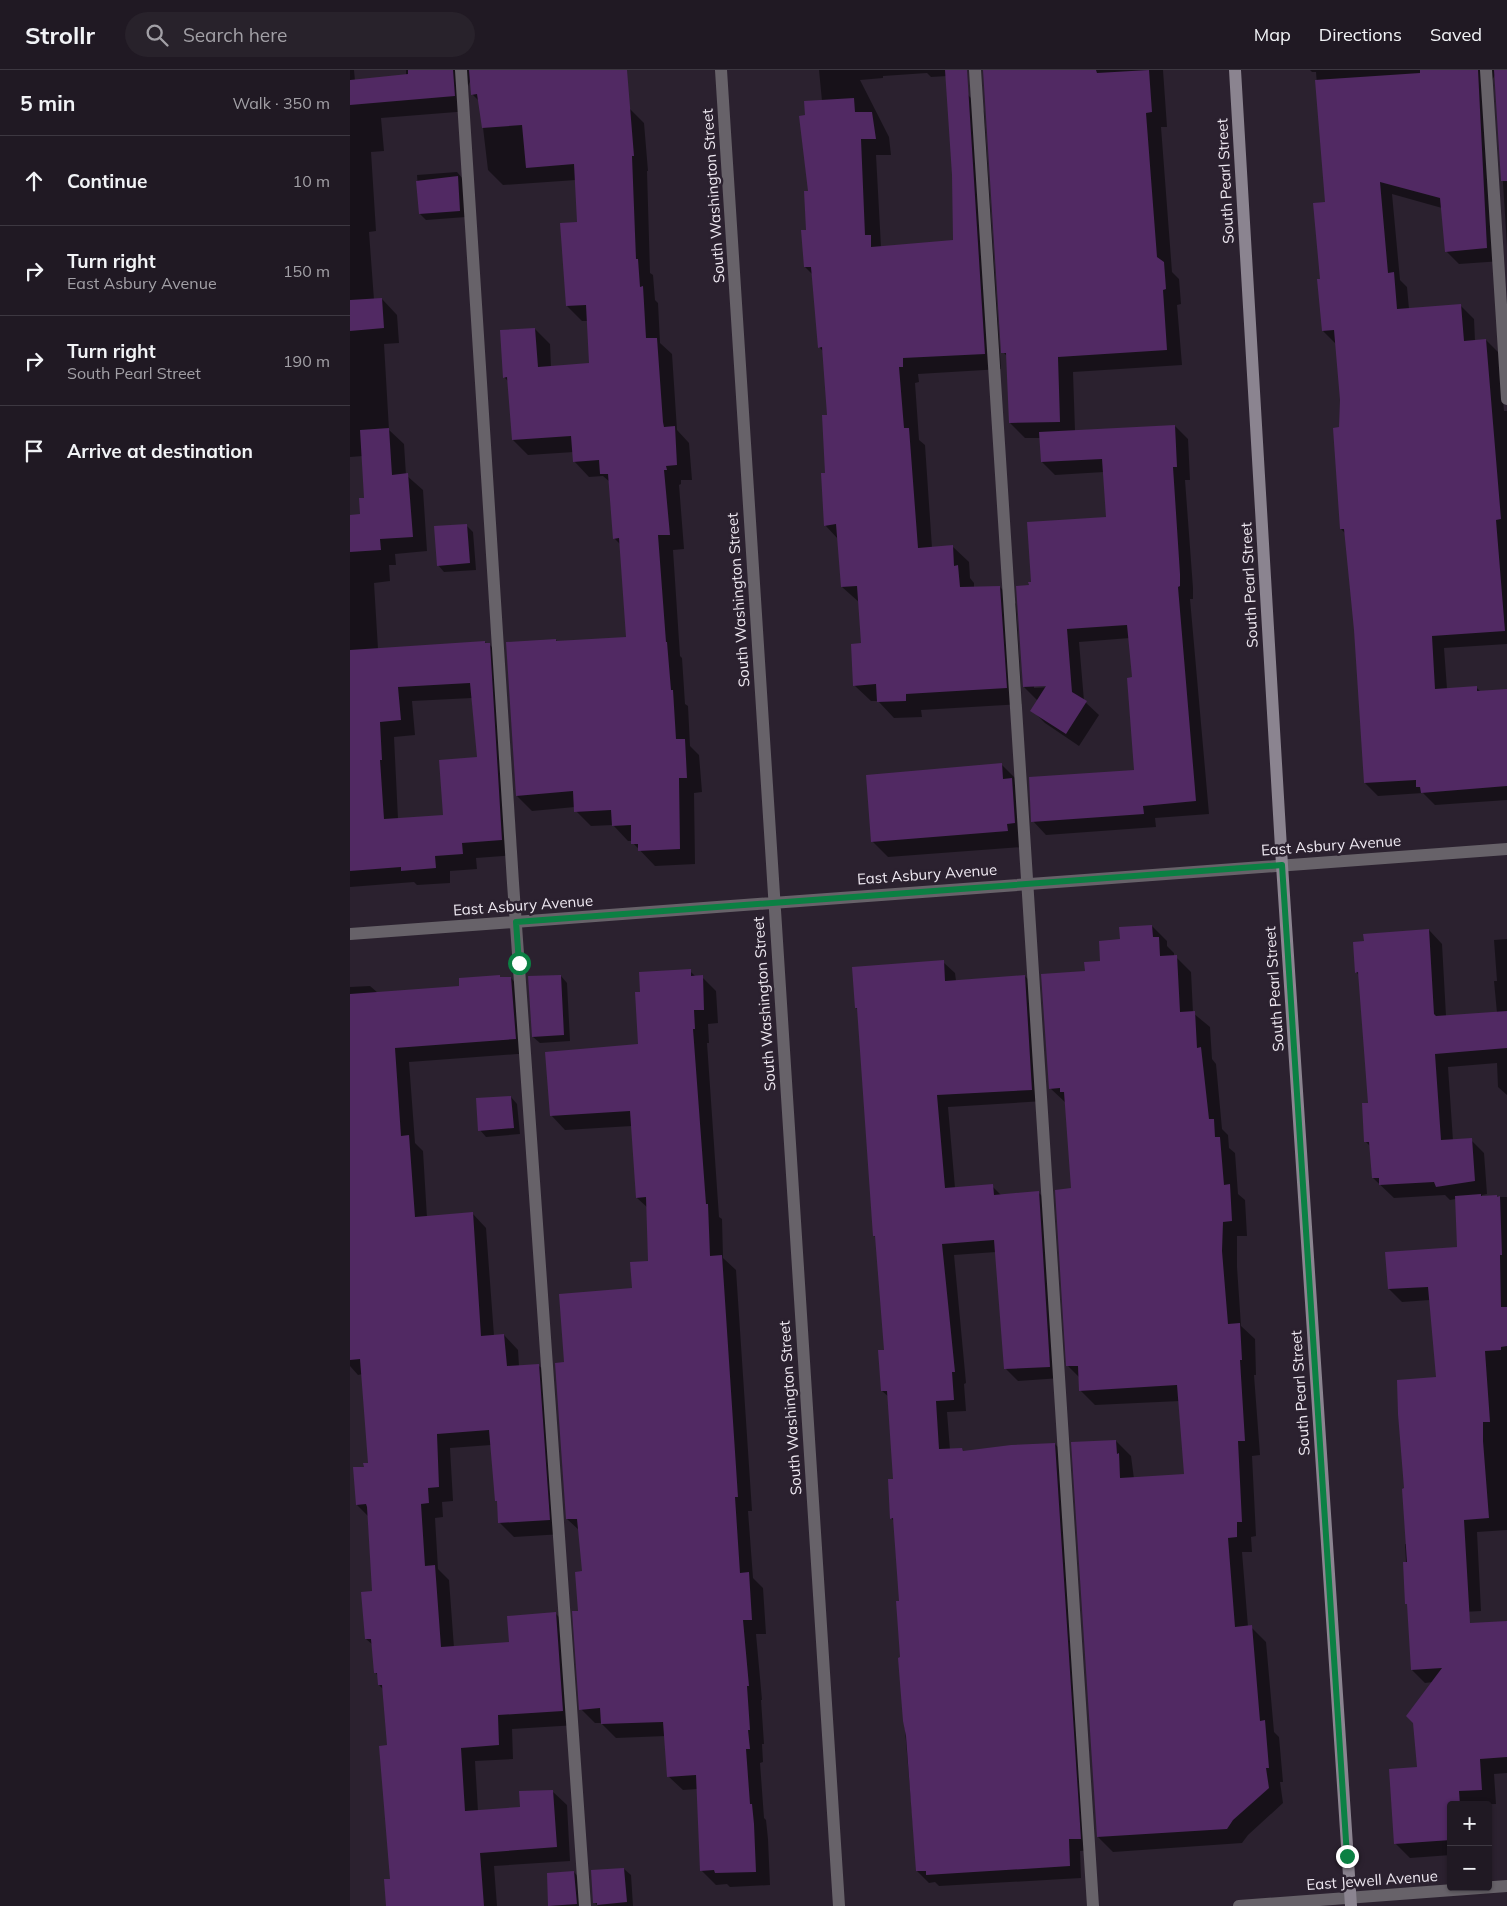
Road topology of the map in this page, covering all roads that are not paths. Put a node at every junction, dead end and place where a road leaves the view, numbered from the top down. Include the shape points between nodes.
1 (461, 70) edge
2 (721, 70) edge
3 (975, 70) edge
4 (1235, 70) edge
5 (1486, 70) edge
6 (1507, 399) edge
7 (1507, 849) edge
8 (1282, 865) junction
9 (1028, 883) junction
10 (773, 902) junction
11 (516, 922) junction
12 (350, 934) edge
13 (1507, 1886) edge
14 (1350, 1902) edge
15 (585, 1906) edge
16 (839, 1906) edge
17 (1093, 1906) edge
18 (1239, 1906) edge

1 - 11 street
2 - 10 street, South Washington Street
3 - 9 street
4 - 8 street, South Pearl Street
5 - 6 street
7 - 8 street, East Asbury Avenue
8 - 9 street, East Asbury Avenue
8 - 14 street, South Pearl Street
9 - 10 street, East Asbury Avenue
9 - 17 street
10 - 11 street, East Asbury Avenue
10 - 16 street, South Washington Street
11 - 12 street, East Asbury Avenue
11 - 15 street
13 - 14 street, East Jewell Avenue
14 - 18 street, East Jewell Avenue

